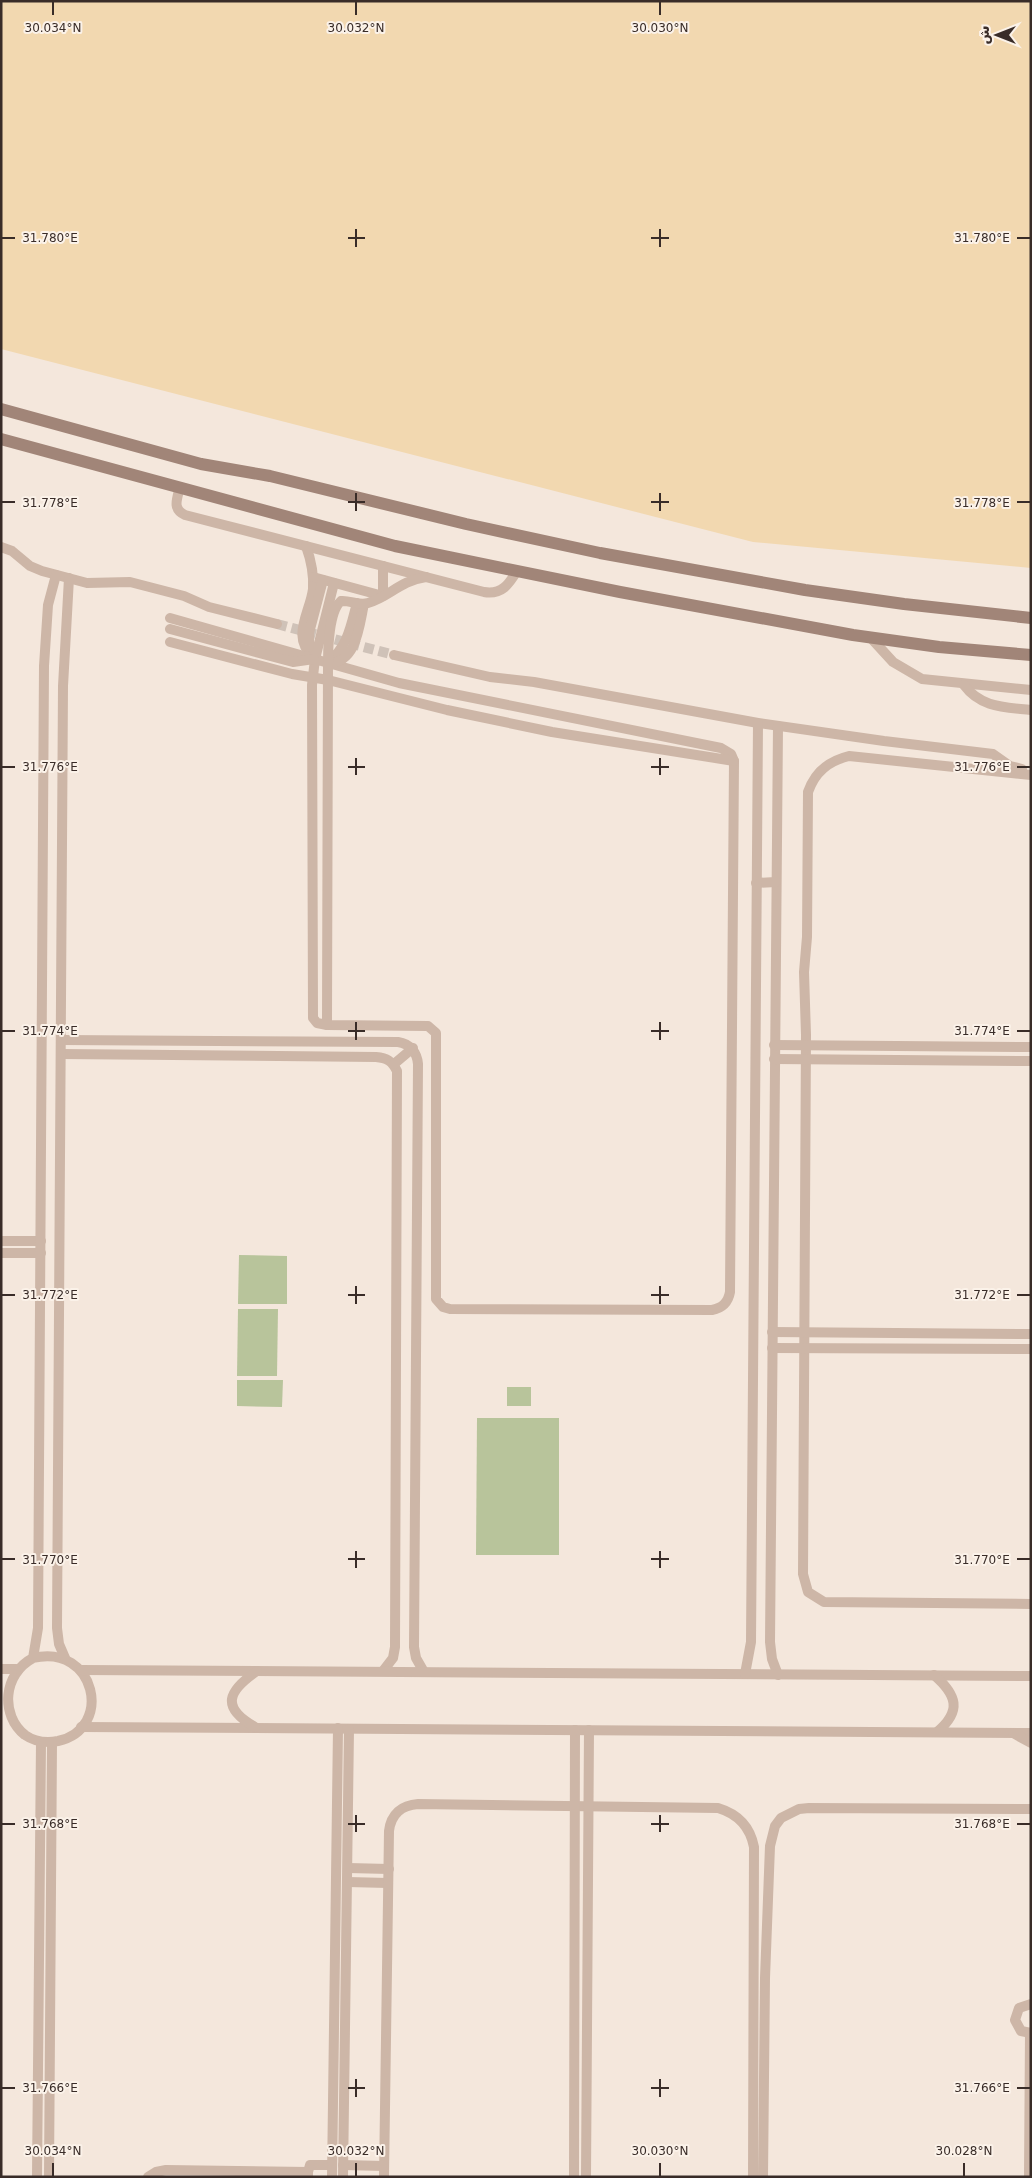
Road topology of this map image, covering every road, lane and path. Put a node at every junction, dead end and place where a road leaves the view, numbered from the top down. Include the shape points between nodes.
1 (1, 409) edge
2 (1, 439) edge
3 (180, 487) junction
4 (306, 546) junction
5 (1, 547) edge
6 (383, 566) junction
7 (517, 571) junction
8 (56, 575) junction
9 (426, 577) junction
10 (69, 578) junction
11 (318, 578) junction
12 (334, 583) junction
13 (383, 596) junction
14 (360, 604) junction
15 (170, 618) dead end
16 (1031, 618) edge
17 (276, 624) tunnel mouth
18 (170, 629) dead end
19 (871, 638) junction
20 (170, 642) dead end
21 (45, 649) junction
22 (64, 650) junction
23 (394, 655) tunnel mouth
24 (1031, 655) edge
25 (315, 659) junction
26 (328, 663) junction
27 (361, 672) junction
28 (313, 677) junction
29 (328, 680) junction
30 (964, 685) junction
31 (356, 687) junction
32 (1031, 690) edge
33 (1031, 710) edge
34 (758, 723) junction
35 (778, 726) junction
36 (649, 733) junction
37 (644, 748) junction
38 (734, 761) junction
39 (1031, 770) edge
40 (1031, 775) edge
41 (776, 882) junction
42 (756, 883) junction
43 (43, 924) junction
44 (62, 924) junction
45 (327, 1025) junction
46 (61, 1040) junction
47 (774, 1045) junction
48 (806, 1045) junction
49 (1031, 1047) edge
50 (413, 1048) junction
51 (61, 1054) junction
52 (774, 1059) junction
53 (806, 1059) junction
54 (1031, 1061) edge
55 (394, 1064) junction
56 (398, 1110) junction
57 (418, 1110) junction
58 (61, 1123) junction
59 (41, 1124) junction
60 (773, 1213) junction
61 (754, 1214) junction
62 (1, 1241) edge
63 (41, 1241) junction
64 (1, 1253) edge
65 (41, 1253) junction
66 (772, 1332) junction
67 (804, 1332) junction
68 (1031, 1334) edge
69 (772, 1348) junction
70 (804, 1348) junction
71 (1031, 1349) edge
72 (752, 1498) junction
73 (772, 1498) junction
74 (39, 1499) junction
75 (58, 1499) junction
76 (396, 1542) junction
77 (415, 1543) junction
78 (1031, 1604) edge
79 (33, 1658) junction
80 (65, 1658) junction
81 (1, 1669) edge
82 (16, 1669) junction
83 (81, 1670) junction
84 (257, 1671) junction
85 (383, 1671) junction
86 (424, 1672) junction
87 (745, 1674) junction
88 (778, 1675) junction
89 (934, 1675) junction
90 (1031, 1676) edge
91 (1, 1724) edge
92 (13, 1724) junction
93 (81, 1727) junction
94 (257, 1728) junction
95 (338, 1728) junction
96 (349, 1729) junction
97 (575, 1730) junction
98 (589, 1730) junction
99 (936, 1732) junction
100 (1012, 1733) junction
101 (1031, 1733) edge
102 (41, 1742) junction
103 (52, 1742) junction
104 (1031, 1743) edge
105 (576, 1806) junction
106 (590, 1806) junction
107 (1031, 1809) edge
108 (348, 1868) junction
109 (389, 1868) junction
110 (348, 1882) junction
111 (388, 1883) junction
112 (1031, 2004) edge
113 (1030, 2033) edge
114 (332, 2165) junction
115 (343, 2165) junction
116 (384, 2166) junction
117 (225, 2174) edge
118 (308, 2174) edge
119 (37, 2177) edge
120 (49, 2177) edge
121 (148, 2177) edge
122 (332, 2177) edge
123 (343, 2177) edge
124 (384, 2177) edge
125 (574, 2177) edge
126 (586, 2177) edge
127 (753, 2177) edge
128 (763, 2177) edge
129 (1029, 2177) edge

1 - 16 main road via 201,464 270,476 600,553 813,592
2 - 3 main road
3 - 4 street via 176,505 182,514
3 - 7 main road via 395,546
4 - 6 street
4 - 11 street
5 - 8 street via 30,566
6 - 9 street
6 - 13 street
7 - 9 street via 505,588 493,593
7 - 19 main road
8 - 10 street
8 - 21 street via 48,605
9 - 13 street via 401,584
10 - 17 street via 93,583 130,582
10 - 22 street
11 - 12 street
11 - 25 street via 302,634 304,645
12 - 13 street
12 - 25 street
13 - 14 street
14 - 26 street via 350,653
14 - 26 street via 343,601 337,604
15 - 25 street
18 - 25 street via 293,662
19 - 24 main road
19 - 30 street via 893,662 910,674 929,681
20 - 28 street
21 - 22 street
21 - 43 street
22 - 44 street
23 - 34 street via 490,677 534,682
25 - 26 street
25 - 28 street
26 - 27 street
26 - 29 street
27 - 31 street
27 - 36 street via 411,686
28 - 29 street
28 - 45 street via 312,1014 317,1023
29 - 31 street
29 - 45 street
30 - 32 street
30 - 33 street via 991,705
31 - 37 street via 447,710
34 - 35 street
34 - 42 street
35 - 39 street via 993,754 1014,768
35 - 41 street
36 - 37 street
36 - 38 street via 725,749 732,754
37 - 38 street
38 - 45 street via 730,1292 721,1307 712,1310 450,1309 440,1305 435,1292 436,1033 428,1026
40 - 48 street via 856,756 835,760 818,773 807,799
41 - 42 street
41 - 47 street
42 - 61 street
43 - 44 street
43 - 59 street
44 - 46 street
46 - 50 street via 398,1042
46 - 51 street
47 - 48 street
47 - 52 street
48 - 49 street
48 - 53 street
50 - 55 street
50 - 57 street via 418,1059
51 - 55 street via 376,1057 386,1058
51 - 58 street
52 - 53 street
52 - 60 street
53 - 54 street
53 - 67 street
55 - 56 street via 398,1079
56 - 57 street
56 - 76 street
57 - 77 street
58 - 59 street
58 - 75 street
59 - 63 street
60 - 61 street
60 - 66 street
61 - 72 street
62 - 63 street
63 - 65 street
64 - 65 street
65 - 74 street
66 - 67 street
66 - 69 street
67 - 68 street
67 - 70 street
69 - 70 street
69 - 73 street
70 - 71 street
70 - 78 street via 802,1578 810,1595 828,1603
72 - 73 street
72 - 87 street via 751,1642
73 - 88 street via 770,1642
74 - 75 street
74 - 79 street via 38,1634
75 - 80 street via 57,1635
76 - 77 street
76 - 85 street via 395,1646 393,1658
77 - 86 street via 414,1653
79 - 80 street via 54,1655
79 - 82 street
80 - 83 street
81 - 82 street
82 - 92 street via 8,1682 5,1696
83 - 84 street
83 - 93 street via 92,1692 92,1705
84 - 85 street
84 - 94 street via 236,1687 231,1700 235,1714
85 - 86 street
86 - 87 street
87 - 88 street
88 - 89 street
89 - 90 street
89 - 99 street via 948,1687 954,1706 950,1719
91 - 92 street
92 - 102 street via 21,1733
93 - 94 street
93 - 103 street via 63,1740
94 - 95 street
95 - 96 street
95 - 114 street
96 - 97 street
96 - 108 street
97 - 98 street
97 - 105 street
98 - 99 street
98 - 106 street
99 - 100 street
100 - 101 street
100 - 104 street
102 - 103 street
102 - 119 street
103 - 120 street
105 - 106 street
105 - 109 street via 406,1806 396,1813 390,1824
105 - 125 street
106 - 126 street
106 - 127 street via 718,1808 736,1815 752,1837
107 - 128 street via 809,1808 790,1812 775,1826 770,1846 766,1939
108 - 109 street
108 - 110 street
109 - 111 street
110 - 111 street
110 - 115 street
111 - 116 street
112 - 113 street via 1019,2008 1014,2020 1018,2028
113 - 129 street
114 - 118 street via 310,2165
114 - 122 street
115 - 116 street
115 - 123 street
116 - 124 street
117 - 118 street
117 - 121 street via 166,2170

